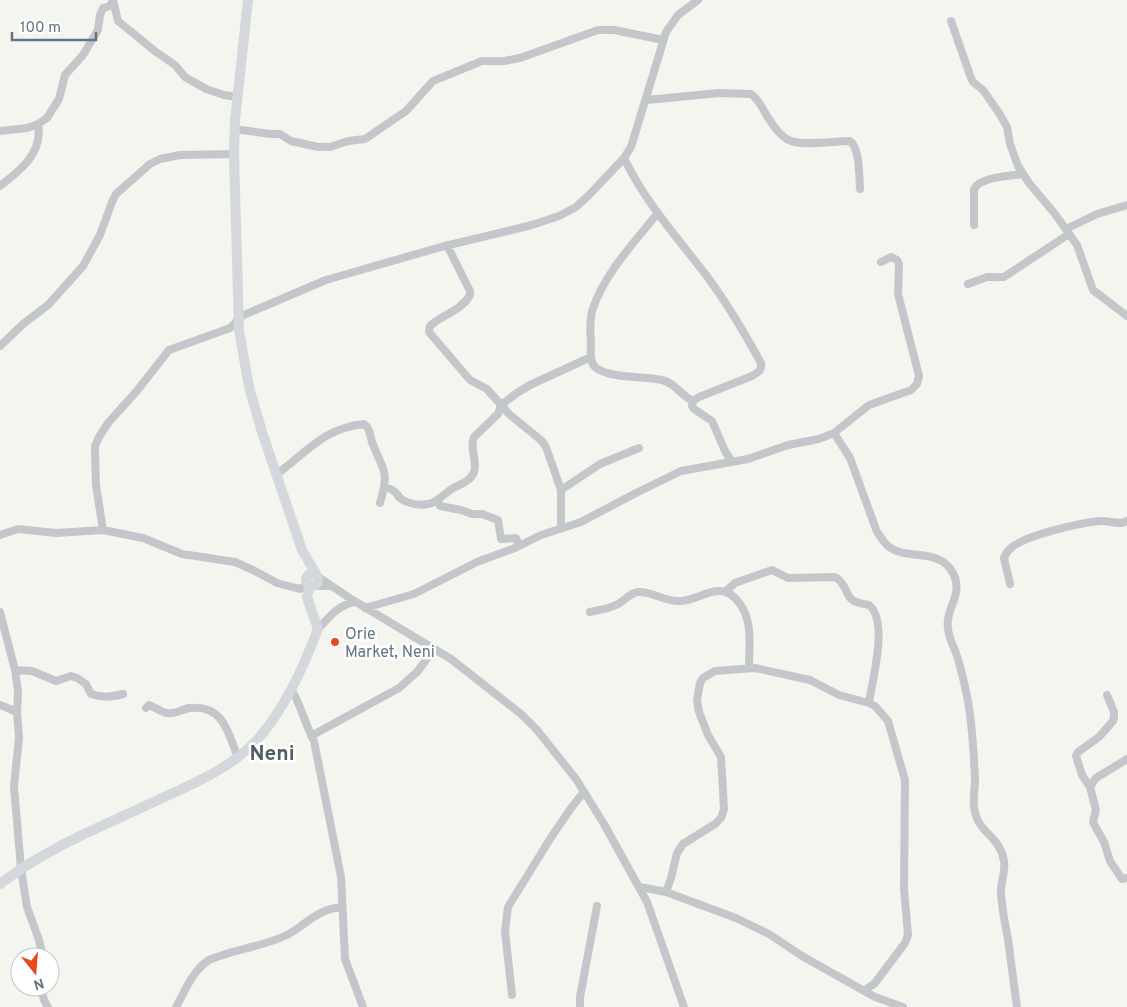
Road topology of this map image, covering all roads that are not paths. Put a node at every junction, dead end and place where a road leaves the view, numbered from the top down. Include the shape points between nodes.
1 (113, 0) edge
2 (248, 0) edge
3 (698, 0) edge
4 (951, 21) dead end
5 (663, 40) junction
6 (236, 97) junction
7 (647, 100) junction
8 (38, 124) junction
9 (234, 129) junction
10 (0, 131) edge
11 (234, 154) junction
12 (624, 158) junction
13 (1023, 174) junction
14 (0, 186) edge
15 (860, 189) dead end
16 (1127, 205) edge
17 (658, 214) junction
18 (974, 225) dead end
19 (1068, 231) junction
20 (447, 245) junction
21 (881, 262) dead end
22 (968, 284) dead end
23 (1127, 316) edge
24 (238, 317) junction
25 (0, 346) edge
26 (591, 357) junction
27 (693, 401) junction
28 (501, 405) junction
29 (834, 433) junction
30 (639, 448) dead end
31 (732, 462) junction
32 (277, 474) junction
33 (385, 487) junction
34 (561, 490) junction
35 (438, 500) junction
36 (380, 503) dead end
37 (1127, 521) edge
38 (561, 527) junction
39 (103, 530) junction
40 (0, 535) edge
41 (520, 546) junction
42 (312, 580) junction
43 (1010, 584) dead end
44 (726, 591) junction
45 (355, 602) junction
46 (365, 608) junction
47 (0, 612) edge
48 (590, 612) dead end
49 (318, 629) junction
50 (434, 649) junction
51 (749, 668) junction
52 (15, 670) junction
53 (291, 689) junction
54 (123, 694) dead end
55 (1107, 695) dead end
56 (869, 703) junction
57 (0, 705) edge
58 (146, 708) dead end
59 (17, 712) junction
60 (312, 736) junction
61 (238, 758) junction
62 (1127, 759) edge
63 (1090, 786) junction
64 (584, 792) junction
65 (21, 869) junction
66 (1127, 878) edge
67 (0, 884) edge
68 (640, 887) junction
69 (666, 892) junction
70 (596, 906) dead end
71 (342, 907) junction
72 (41, 947) edge
73 (864, 991) junction
74 (512, 996) dead end
75 (176, 1007) edge
76 (363, 1007) edge
77 (580, 1007) edge
78 (684, 1007) edge
79 (903, 1007) edge
80 (1017, 1007) edge

1 - 6 street via 118,21 175,65 185,77 206,89
1 - 8 street via 110,6 103,8 98,30 83,55 65,75 59,99 52,111
2 - 6 main road
3 - 5 street via 670,24
4 - 13 street via 971,78 1000,113
5 - 7 street
5 - 9 street via 598,30 520,58 482,61 439,77 406,111 365,139 335,146 318,147 291,141 280,134
6 - 9 main road
7 - 12 street
7 - 15 street via 720,93 751,94 777,130 791,141 850,140 854,143
8 - 10 street
8 - 14 street via 40,134 35,152
9 - 11 main road
11 - 24 main road
11 - 25 street via 169,157 143,169 116,194 100,235 83,266 48,305
12 - 17 street
12 - 20 street via 576,206 559,216
13 - 18 street via 984,181 975,186
13 - 19 street
16 - 19 street via 1097,214
17 - 26 street via 601,288 592,313
17 - 27 street via 731,310 761,363 760,372
19 - 22 street via 1004,276 987,277
19 - 23 street via 1093,290
20 - 24 street via 326,280
20 - 28 street via 470,295 461,306 430,326 429,332 470,380 487,389
21 - 29 street via 891,257 899,264 898,294 918,380 915,388 869,406
24 - 32 main road via 249,387
24 - 39 street via 230,328 169,350 99,437 95,446 95,462
26 - 27 street via 596,368 636,378 664,380
26 - 28 street via 530,385
27 - 31 street via 694,409 712,421
28 - 34 street via 542,441
28 - 35 street via 498,414 474,437 475,468 472,477
29 - 31 street
29 - 80 street via 850,458 877,532 884,542 900,552 938,558 948,565 957,584 946,624 958,658 970,713 976,817 981,827 996,840 1004,860 1001,894
30 - 34 street via 600,464
31 - 38 street via 681,471 581,522
32 - 33 street via 319,439 344,428 364,424 384,467
32 - 42 main road
33 - 35 street via 410,503 422,505
33 - 36 street
34 - 38 street
35 - 41 street via 445,508 498,520 501,539 516,538
37 - 43 street via 1122,524 1092,522 1022,541 1011,547 1004,558
38 - 41 street
39 - 40 street via 56,533 18,529
39 - 42 street via 143,538 182,554 235,562 283,586 300,589
41 - 46 street via 477,562 414,594
42 - 45 street via 331,586
42 - 49 main road via 307,597
44 - 48 street via 679,601 644,592 635,593 614,607
44 - 51 street via 737,600 748,622
44 - 56 street via 735,583 772,570 788,578 837,578 852,600 869,605 875,613 878,650
45 - 46 street
45 - 49 street via 331,614
46 - 50 street
47 - 52 street
49 - 53 main road
50 - 60 street via 417,672 399,688
50 - 64 street via 532,724
51 - 56 street via 810,680 839,695
51 - 69 street via 715,671 700,683 699,712 721,756 724,809 715,824 683,844
52 - 54 street via 32,671 56,680 71,676 86,684 91,694 96,696 109,698
52 - 59 street
53 - 60 street
53 - 61 main road via 256,741
55 - 63 street via 1114,712 1113,721 1100,737 1076,756 1082,775
56 - 73 street via 888,721 906,780 903,881 908,935 889,965
57 - 59 street
58 - 61 street via 149,705 167,713 199,708 214,712 225,724
59 - 65 street via 19,738 14,786
60 - 71 street via 341,877
61 - 65 main road via 191,785 48,851
62 - 63 street via 1096,778
63 - 66 street via 1095,806 1094,826 1119,876
64 - 68 street
64 - 74 street via 508,907 504,931
65 - 67 main road
65 - 72 street via 26,907
68 - 69 street
68 - 78 street
69 - 73 street via 769,934
70 - 77 street
71 - 75 street via 322,912 272,941 202,964
71 - 76 street via 344,959
73 - 79 street

